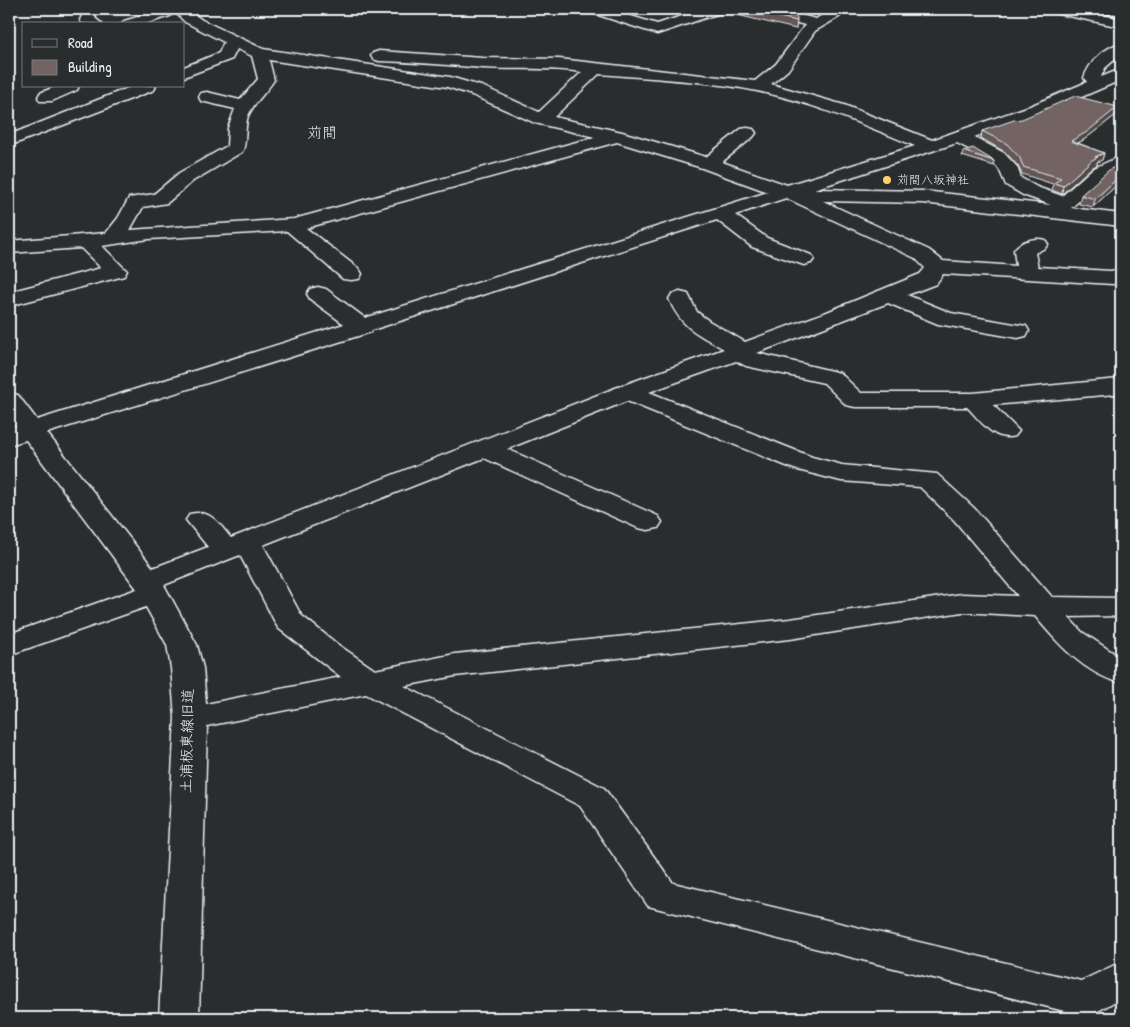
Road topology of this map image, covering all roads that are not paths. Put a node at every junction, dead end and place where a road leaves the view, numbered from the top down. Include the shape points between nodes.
1 (90, 9) edge
2 (594, 9) edge
3 (718, 9) edge
4 (761, 9) edge
5 (838, 9) edge
6 (1054, 9) edge
7 (171, 10) edge
8 (652, 12) dead end
9 (630, 20) junction
10 (91, 22) edge
11 (135, 22) edge
12 (1121, 23) edge
13 (818, 24) junction
14 (657, 28) junction
15 (643, 35) dead end
16 (230, 47) junction
17 (1121, 48) edge
18 (259, 53) junction
19 (305, 60) junction
20 (185, 61) edge
21 (526, 63) junction
22 (595, 69) junction
23 (185, 72) edge
24 (1121, 74) edge
25 (1099, 83) junction
26 (759, 86) junction
27 (465, 87) junction
28 (66, 88) edge
29 (143, 88) edge
30 (1071, 95) junction
31 (46, 97) dead end
32 (207, 97) dead end
33 (1099, 103) edge
34 (243, 106) junction
35 (541, 119) junction
36 (51, 124) junction
37 (9, 125) edge
38 (747, 133) dead end
39 (616, 136) junction
40 (958, 137) junction
41 (9, 141) edge
42 (932, 146) junction
43 (1121, 161) edge
44 (709, 164) junction
45 (1030, 191) junction
46 (790, 193) junction
47 (1013, 207) junction
48 (1059, 208) junction
49 (721, 214) junction
50 (1121, 220) edge
51 (295, 225) junction
52 (112, 239) junction
53 (86, 242) junction
54 (1038, 244) dead end
55 (9, 247) edge
56 (804, 258) dead end
57 (937, 266) junction
58 (1028, 272) junction
59 (351, 274) dead end
60 (1119, 281) edge
61 (318, 294) dead end
62 (888, 295) junction
63 (9, 299) edge
64 (680, 299) dead end
65 (363, 326) junction
66 (1018, 331) dead end
67 (739, 350) junction
68 (1121, 388) edge
69 (627, 392) junction
70 (9, 400) edge
71 (973, 400) junction
72 (1006, 431) dead end
73 (21, 434) edge
74 (484, 448) junction
75 (200, 520) dead end
76 (648, 522) dead end
77 (237, 546) junction
78 (151, 587) junction
79 (1121, 607) edge
80 (1044, 608) junction
81 (14, 638) edge
82 (1121, 672) edge
83 (370, 682) junction
84 (191, 718) junction
85 (1121, 979) edge
86 (1085, 1009) edge
87 (179, 1018) edge

1 - 10 street via 87,20
2 - 9 street
3 - 14 street
4 - 13 street
5 - 13 street
6 - 12 street
7 - 11 street
7 - 16 street via 218,31
8 - 9 street
9 - 14 street
13 - 26 street via 810,28 782,67
14 - 15 street
16 - 18 street
16 - 20 street
16 - 23 street via 226,56
17 - 25 street via 1093,71 1092,78
18 - 19 street
18 - 34 street via 266,80
19 - 21 street via 395,56
19 - 27 street
21 - 22 street
21 - 27 street
22 - 26 street
22 - 35 street
24 - 25 street
25 - 30 street
26 - 42 street via 838,109
27 - 35 street
28 - 31 street
29 - 36 street
30 - 33 street
30 - 40 street
32 - 34 street
34 - 52 street via 236,148 186,177 160,199 136,202
35 - 39 street
36 - 37 street
36 - 41 street
38 - 44 street
39 - 44 street
39 - 51 street
40 - 42 street
40 - 45 street via 998,157 1008,167 1013,181
42 - 46 street
43 - 48 street via 1099,173
44 - 46 street
45 - 47 street via 1013,202
45 - 48 street
46 - 47 street via 923,197
46 - 49 street
46 - 57 street via 922,254
47 - 48 street
48 - 50 street
49 - 56 street via 742,233 766,246
49 - 65 street
51 - 52 street via 149,233
51 - 59 street via 295,229
52 - 53 street
53 - 55 street
53 - 63 street via 116,271
54 - 58 street via 1024,250
57 - 58 street
57 - 62 street via 928,278
58 - 60 street
61 - 65 street
62 - 66 street via 946,319
62 - 67 street
64 - 67 street via 687,315
65 - 73 street
67 - 69 street
67 - 71 street via 754,361 832,378 855,400
68 - 71 street
69 - 74 street
69 - 80 street via 803,463 841,473 928,480 964,514
70 - 73 street, 土浦板東線旧道
71 - 72 street
73 - 78 street, 土浦板東線旧道
74 - 76 street
74 - 77 street
75 - 77 street
77 - 78 street
77 - 83 street via 290,621
78 - 81 street
78 - 84 street, 土浦板東線旧道 via 182,645
79 - 80 street
80 - 82 street via 1071,639
80 - 83 street via 962,603 790,629 455,665
83 - 84 street
83 - 86 street via 592,797 661,895
84 - 87 street, 土浦板東線旧道
85 - 86 street

